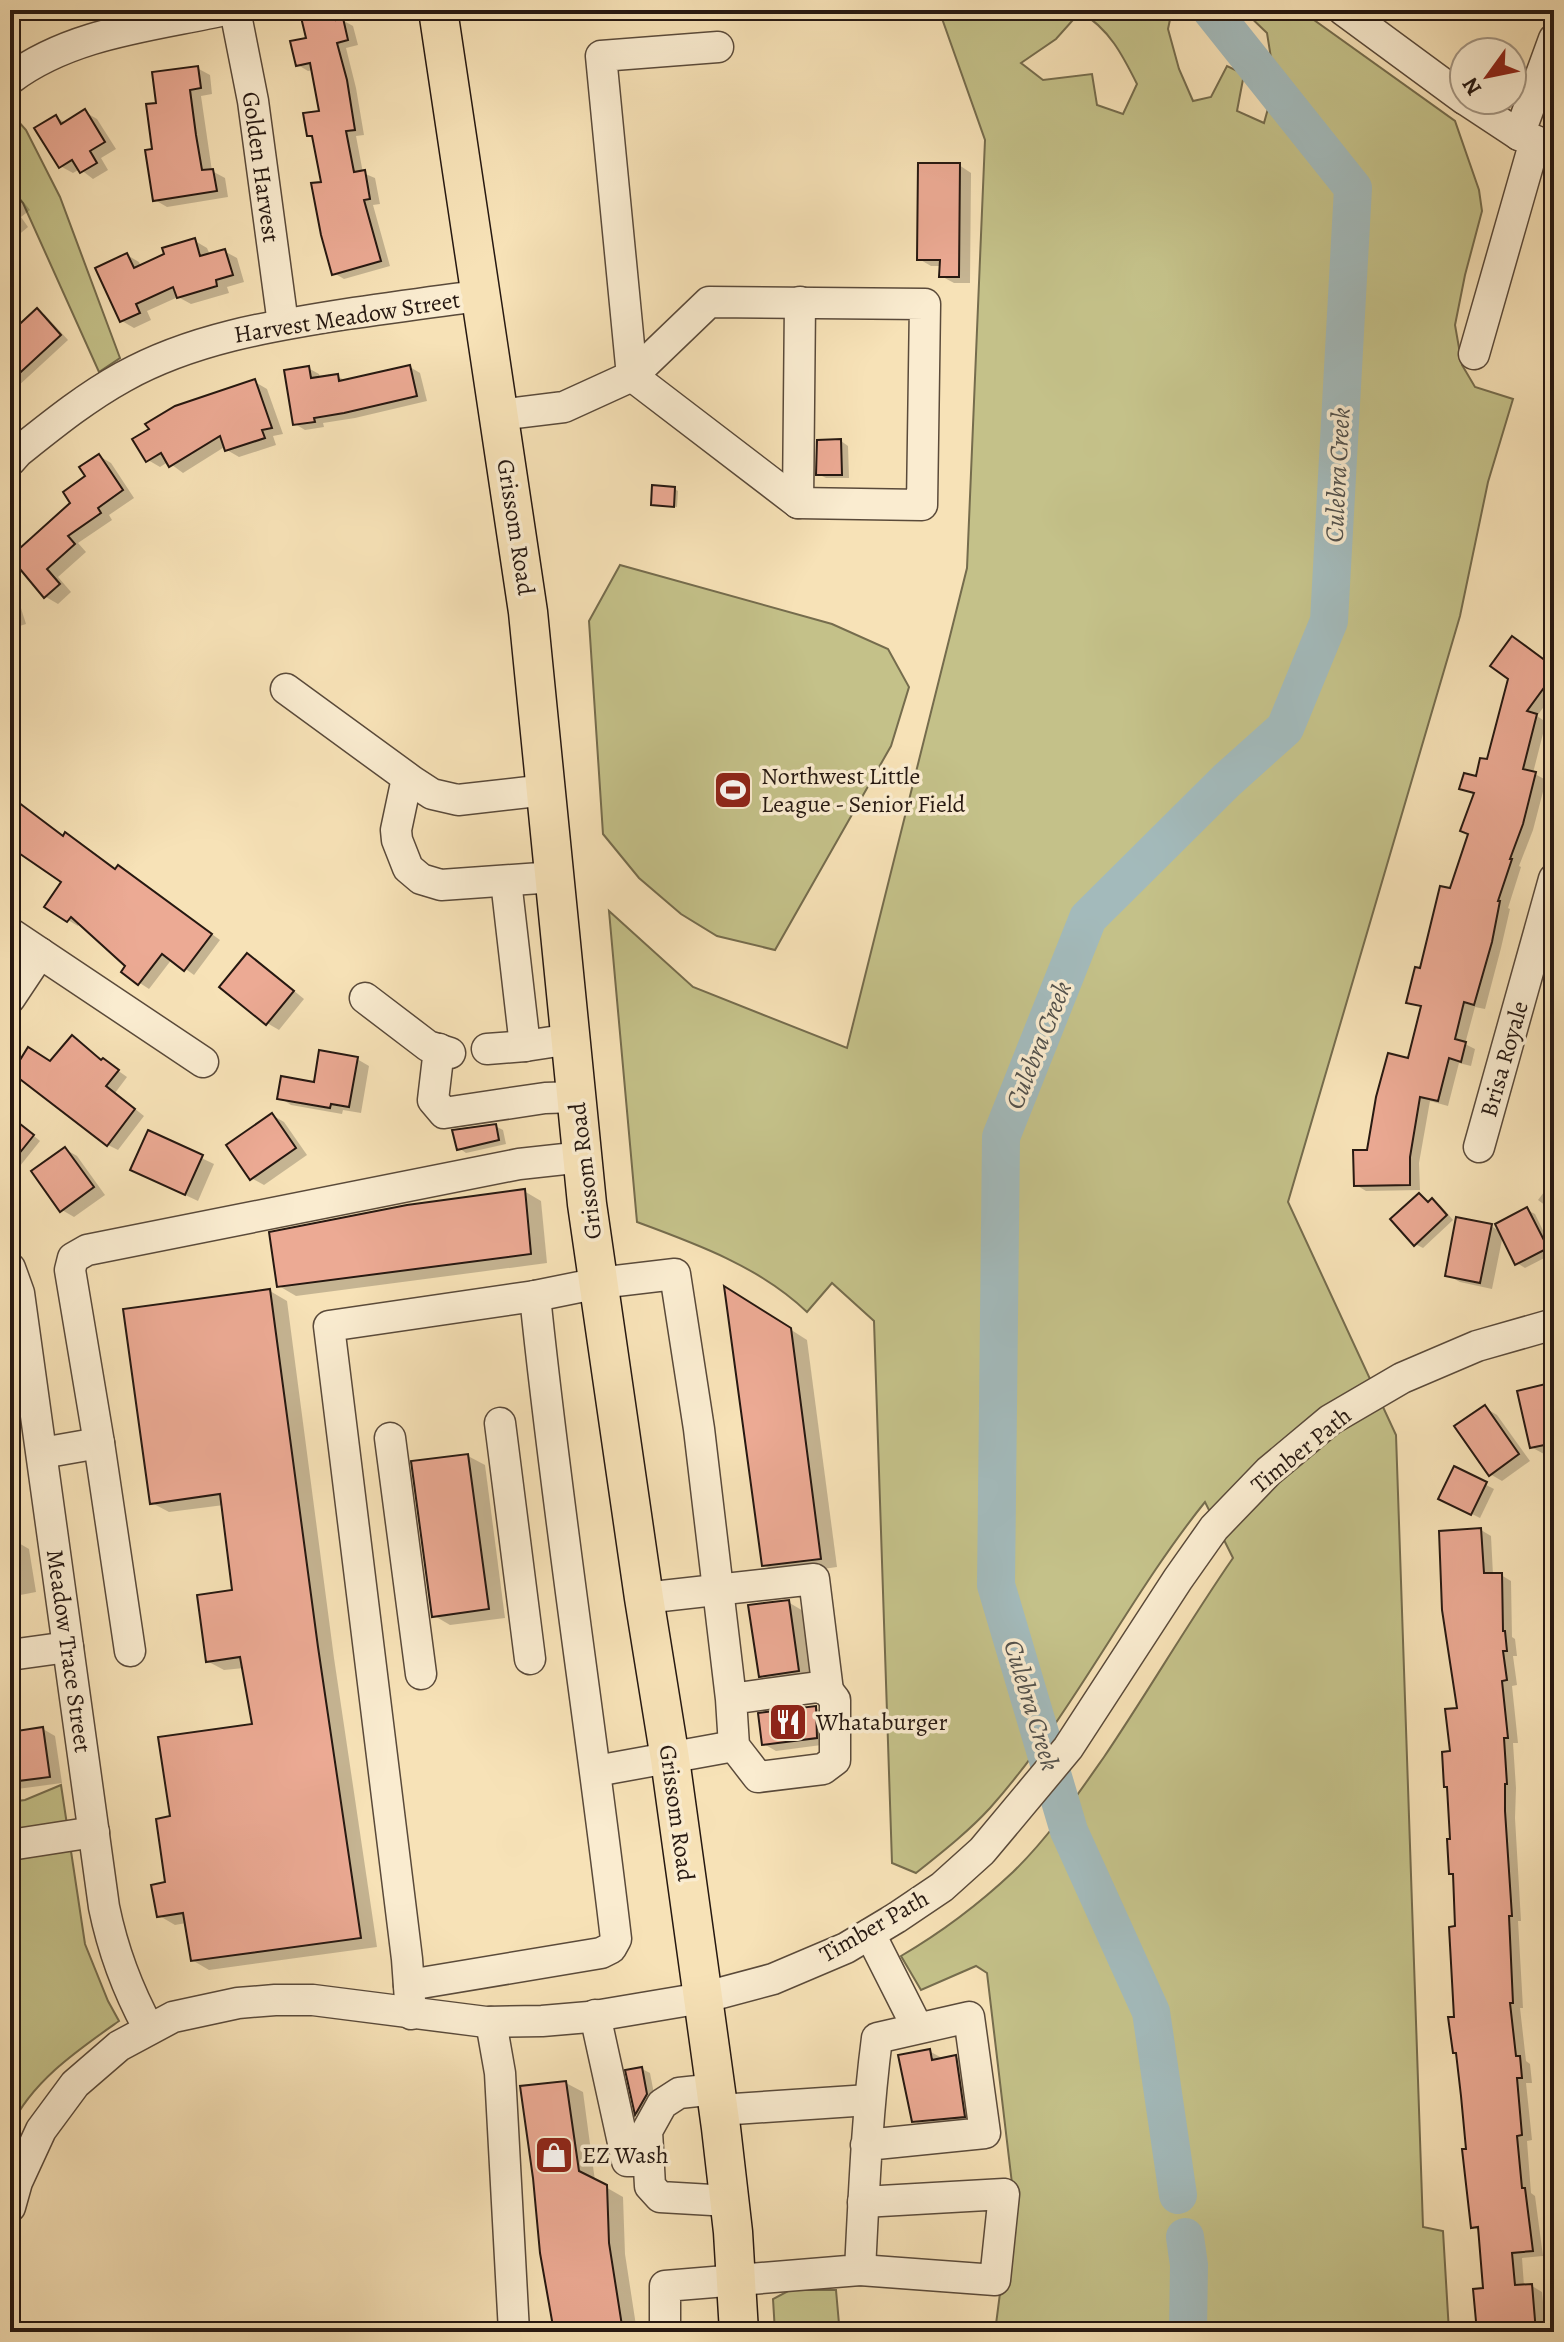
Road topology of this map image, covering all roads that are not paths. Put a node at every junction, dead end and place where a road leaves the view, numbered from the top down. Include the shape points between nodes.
1 (225, 10) edge
2 (235, 10) edge
3 (438, 10) edge
4 (1343, 10) edge
5 (1554, 39) edge
6 (718, 47) dead end
7 (10, 79) edge
8 (1448, 87) edge
9 (1494, 116) edge
10 (1536, 140) edge
11 (480, 296) junction
12 (800, 302) junction
13 (283, 324) junction
14 (1474, 354) dead end
15 (632, 376) junction
16 (498, 415) junction
17 (10, 461) edge
18 (798, 503) junction
19 (286, 689) dead end
20 (407, 778) junction
21 (546, 790) junction
22 (555, 877) junction
23 (1554, 879) edge
24 (506, 881) junction
25 (10, 933) edge
26 (40, 953) junction
27 (10, 998) edge
28 (365, 998) dead end
29 (571, 1039) junction
30 (525, 1046) junction
31 (487, 1049) dead end
32 (203, 1062) dead end
33 (576, 1097) junction
34 (1479, 1147) dead end
35 (583, 1157) junction
36 (10, 1268) edge
37 (599, 1283) junction
38 (535, 1296) junction
39 (1554, 1324) edge
40 (21, 1380) edge
41 (500, 1423) dead end
42 (390, 1438) dead end
43 (99, 1443) junction
44 (42, 1453) junction
45 (718, 1591) junction
46 (644, 1598) junction
47 (68, 1647) junction
48 (130, 1651) dead end
49 (10, 1655) edge
50 (530, 1659) dead end
51 (421, 1674) dead end
52 (828, 1691) junction
53 (731, 1699) junction
54 (734, 1746) junction
55 (670, 1759) junction
56 (596, 1771) junction
57 (94, 1832) junction
58 (10, 1845) edge
59 (870, 1934) junction
60 (702, 1998) junction
61 (410, 2000) junction
62 (595, 2015) junction
63 (491, 2022) junction
64 (917, 2027) junction
65 (149, 2029) junction
66 (717, 2100) junction
67 (869, 2100) junction
68 (866, 2145) junction
69 (649, 2161) junction
70 (729, 2201) junction
71 (863, 2202) junction
72 (10, 2207) edge
73 (860, 2270) junction
74 (736, 2280) junction
75 (514, 2332) edge
76 (665, 2332) edge
77 (739, 2332) edge

1 - 7 street via 83,42 42,58
2 - 13 street, Golden Harvest via 253,101
3 - 11 main road, Grissom Road
4 - 8 street
5 - 10 street
6 - 15 street via 601,56
9 - 10 street
10 - 14 street
11 - 13 street, Harvest Meadow Street
11 - 16 main road, Grissom Road
12 - 15 street via 709,302
12 - 18 street
12 - 18 street via 925,304 922,505
13 - 17 street, Harvest Meadow Street via 228,336 125,375 85,399
15 - 16 street via 564,407
15 - 18 street
16 - 21 main road, Grissom Road via 528,612
19 - 20 street
20 - 21 street via 432,794 458,800
20 - 24 street via 396,830 408,868 441,885
21 - 22 main road, Grissom Road
22 - 24 street
22 - 29 main road, Grissom Road
23 - 34 street, Brisa Royale
24 - 30 street
25 - 26 street
26 - 27 street
26 - 32 street
28 - 33 street via 428,1046 444,1051 433,1100 444,1113
29 - 30 street
29 - 33 main road, Grissom Road
30 - 31 street
33 - 35 main road, Grissom Road
35 - 37 main road, Grissom Road
35 - 43 street via 519,1164 87,1250 73,1258 70,1270
36 - 40 street, Meadow Trace Street via 19,1293
37 - 38 street
37 - 45 street via 675,1274
37 - 46 main road, Grissom Road
38 - 56 street
38 - 61 street via 329,1326
39 - 59 street, Timber Path via 1477,1346 1402,1378 1330,1420 1269,1471 1214,1528 1068,1748 982,1851 942,1887
40 - 44 street, Meadow Trace Street
41 - 50 street
42 - 51 street
43 - 44 street
43 - 48 street
44 - 47 street, Meadow Trace Street
45 - 46 street
45 - 52 street via 814,1579
45 - 53 street
46 - 55 main road, Grissom Road
47 - 49 street
47 - 57 street, Meadow Trace Street
52 - 53 street via 818,1687
52 - 54 street via 835,1700 835,1760 823,1769 758,1777
53 - 54 street
54 - 55 street
55 - 56 street
55 - 60 main road, Grissom Road
56 - 61 street via 616,1939 611,1948
57 - 58 street
57 - 65 street, Meadow Trace Street via 110,1936
59 - 60 street, Timber Path via 773,1979
59 - 64 street
60 - 62 street, Timber Path
60 - 66 main road, Grissom Road
61 - 63 street, Timber Path
61 - 65 street, Timber Path via 238,2003 173,2017
62 - 63 street, Timber Path
62 - 69 street via 627,2161
63 - 75 street via 500,2073
64 - 67 street via 877,2038
64 - 68 street via 969,2017 985,2133
65 - 72 street, Timber Path via 96,2064 57,2106 28,2156
66 - 67 street
66 - 69 street via 679,2093 662,2104 647,2131
66 - 70 main road, Grissom Road
67 - 68 street
68 - 71 street
69 - 70 street via 650,2186 660,2197
70 - 74 main road, Grissom Road
71 - 73 street
71 - 73 street via 1004,2194 995,2280
73 - 74 street
74 - 76 street via 665,2286
74 - 77 main road, Grissom Road

